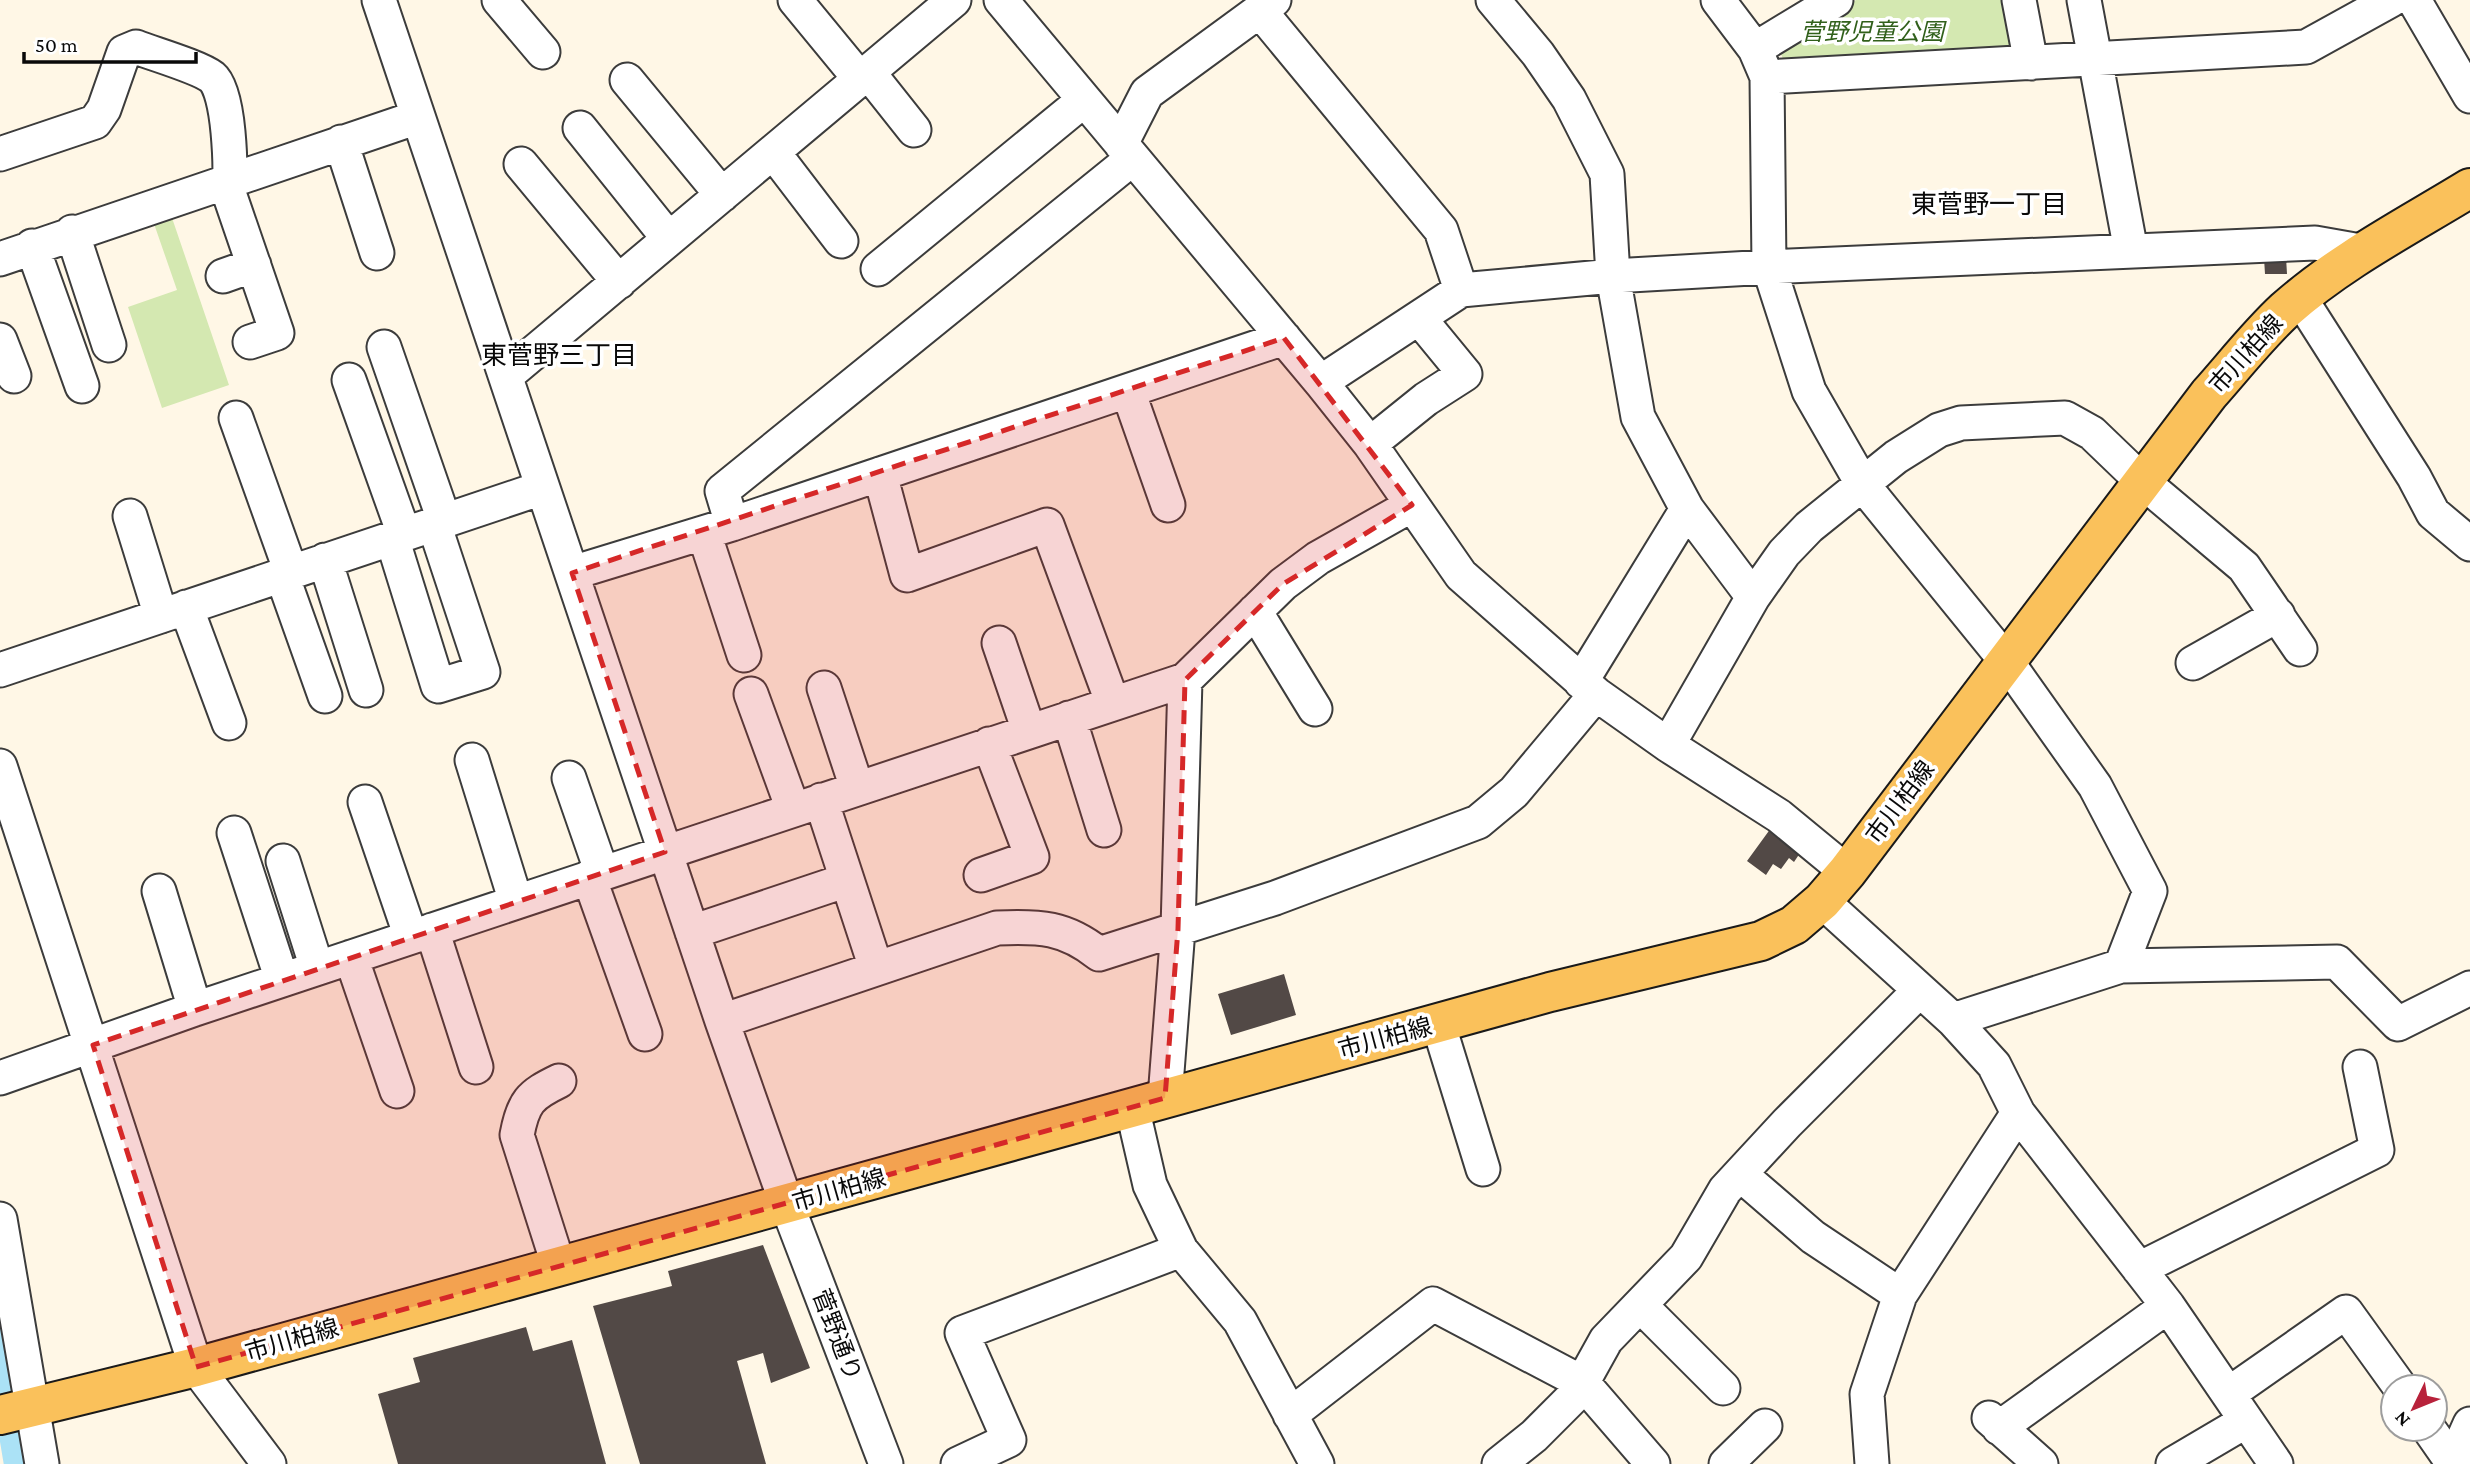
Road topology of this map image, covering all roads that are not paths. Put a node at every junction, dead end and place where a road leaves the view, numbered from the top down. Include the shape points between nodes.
1 (379, 0) edge
2 (499, 0) edge
3 (795, 0) edge
4 (954, 0) edge
5 (1001, 0) edge
6 (1493, 0) edge
7 (1718, 0) edge
8 (1836, 0) edge
9 (2019, 0) edge
10 (2084, 0) edge
11 (2391, 0) edge
12 (2414, 0) edge
13 (1267, 5) edge
14 (542, 52) dead end
15 (2095, 60) junction
16 (1761, 63) junction
17 (2031, 63) junction
18 (864, 76) junction
19 (638, 81) dead end
20 (2470, 96) edge
21 (1084, 100) junction
22 (418, 117) junction
23 (580, 128) dead end
24 (914, 130) dead end
25 (341, 142) junction
26 (1128, 151) junction
27 (773, 152) junction
28 (0, 154) edge
29 (521, 164) dead end
30 (230, 182) junction
31 (2470, 188) edge
32 (728, 190) junction
33 (72, 232) junction
34 (669, 239) junction
35 (841, 241) dead end
36 (2295, 244) junction
37 (32, 246) junction
38 (2131, 251) junction
39 (2366, 252) junction
40 (377, 253) dead end
41 (0, 259) edge
42 (254, 265) junction
43 (1769, 267) junction
44 (878, 268) dead end
45 (223, 276) dead end
46 (1613, 276) junction
47 (619, 282) junction
48 (1461, 290) junction
49 (2308, 292) junction
50 (1419, 318) junction
51 (1284, 338) junction
52 (0, 340) edge
53 (250, 342) dead end
54 (109, 345) dead end
55 (384, 346) dead end
56 (507, 375) junction
57 (14, 376) dead end
58 (349, 380) dead end
59 (1321, 382) junction
60 (82, 386) dead end
61 (1128, 391) junction
62 (236, 418) dead end
63 (1370, 443) junction
64 (880, 474) junction
65 (2143, 482) junction
66 (1863, 485) junction
67 (542, 488) junction
68 (1168, 505) dead end
69 (1412, 505) junction
70 (1687, 509) junction
71 (130, 516) dead end
72 (718, 528) junction
73 (419, 529) junction
74 (2470, 544) edge
75 (325, 560) junction
76 (286, 573) junction
77 (572, 573) junction
78 (1753, 597) junction
79 (1255, 611) junction
80 (173, 612) junction
81 (2278, 615) junction
82 (999, 643) dead end
83 (2300, 649) dead end
84 (744, 655) dead end
85 (2007, 662) junction
86 (2193, 663) dead end
87 (0, 670) edge
88 (1185, 680) junction
89 (824, 688) dead end
90 (1589, 688) junction
91 (366, 690) dead end
92 (751, 694) dead end
93 (325, 696) dead end
94 (1113, 704) junction
95 (1315, 709) dead end
96 (1069, 718) junction
97 (229, 723) dead end
98 (1029, 731) junction
99 (989, 744) junction
100 (1668, 745) junction
101 (472, 760) dead end
102 (0, 766) edge
103 (569, 778) dead end
104 (857, 788) junction
105 (365, 803) dead end
106 (807, 805) junction
107 (1104, 830) dead end
108 (234, 833) dead end
109 (665, 852) junction
110 (284, 861) dead end
111 (1847, 872) junction
112 (595, 875) junction
113 (981, 875) dead end
114 (847, 880) junction
115 (159, 891) dead end
116 (1822, 901) junction
117 (516, 902) junction
118 (1178, 929) junction
119 (692, 932) junction
120 (421, 933) junction
121 (351, 957) junction
122 (2120, 966) junction
123 (317, 968) junction
124 (876, 968) junction
125 (282, 980) junction
126 (2470, 988) edge
127 (1919, 991) junction
128 (195, 1009) junction
129 (1953, 1020) junction
130 (722, 1021) junction
131 (1438, 1023) junction
132 (645, 1034) dead end
133 (93, 1045) junction
134 (476, 1067) dead end
135 (2360, 1067) dead end
136 (0, 1078) edge
137 (559, 1081) dead end
138 (397, 1091) dead end
139 (1149, 1102) junction
140 (2018, 1113) junction
141 (1483, 1169) dead end
142 (1740, 1174) junction
143 (787, 1205) junction
144 (0, 1219) edge
145 (1181, 1250) junction
146 (559, 1267) junction
147 (2139, 1269) junction
148 (1900, 1295) junction
149 (1640, 1305) junction
150 (2168, 1306) junction
151 (196, 1367) junction
152 (2390, 1373) edge
153 (1583, 1383) junction
154 (1723, 1388) dead end
155 (2238, 1407) junction
156 (19, 1411) edge
157 (1290, 1415) junction
158 (2470, 1424) edge
159 (1765, 1426) dead end
160 (2438, 1443) edge
161 (2452, 1463) edge
162 (42, 1464) edge
163 (270, 1464) edge
164 (886, 1464) edge
165 (957, 1464) edge
166 (1317, 1464) edge
167 (1499, 1464) edge
168 (1653, 1464) edge
169 (1726, 1464) edge
170 (1872, 1464) edge
171 (2041, 1464) edge
172 (2173, 1464) edge
173 (2276, 1464) edge

1 - 22 street, 菅野通り
2 - 14 street
3 - 18 street
4 - 18 street
5 - 21 street
6 - 46 street via 1569,99 1607,174
7 - 16 street
8 - 16 street
9 - 17 street
10 - 15 street
11 - 15 street via 2306,47
12 - 20 street
13 - 26 street via 1147,93
13 - 48 street via 1441,230
15 - 17 street
15 - 38 street
16 - 17 street
16 - 43 street
18 - 24 street
18 - 27 street
19 - 32 street
21 - 26 street
21 - 44 street
22 - 25 street
22 - 56 street, 菅野通り
23 - 34 street
25 - 30 street
25 - 40 street
26 - 51 street
26 - 72 street via 722,491
27 - 32 street
27 - 35 street
28 - 30 street via 95,122 124,52 136,47 212,77 221,89
29 - 47 street
30 - 33 street
30 - 42 street via 229,193
31 - 39 main road, 市川柏線
32 - 34 street
33 - 37 street
33 - 54 street
34 - 47 street
36 - 38 street
36 - 39 street
36 - 49 street
37 - 41 street
37 - 60 street
38 - 43 street
39 - 49 main road, 市川柏線
42 - 45 street
42 - 53 street via 277,333
43 - 46 street
43 - 66 street via 1809,390
46 - 48 street
46 - 70 street via 1638,417
47 - 56 street
48 - 50 street
49 - 65 main road, 市川柏線 via 2284,311 2218,384
49 - 74 street via 2432,513
50 - 59 street
50 - 63 street via 1465,374
51 - 59 street
51 - 61 street
52 - 57 street
55 - 73 street
56 - 67 street, 菅野通り
58 - 73 street
59 - 63 street
61 - 64 street
61 - 68 street
62 - 76 street
63 - 69 street
64 - 72 street
64 - 94 street via 907,575 1047,525
65 - 66 street via 2092,433 2065,418 1961,423 1939,430
65 - 81 street via 2244,567
65 - 85 main road, 市川柏線
66 - 78 street via 1809,527
66 - 85 street
67 - 73 street
67 - 77 street, 菅野通り
69 - 79 street via 1318,558
69 - 90 street via 1461,575
70 - 78 street
70 - 90 street
71 - 80 street
72 - 77 street
72 - 84 street
73 - 75 street
75 - 76 street
75 - 91 street
76 - 80 street
76 - 93 street
77 - 109 street, 菅野通り
78 - 100 street
79 - 88 street
79 - 95 street
80 - 87 street
80 - 97 street
81 - 83 street
81 - 86 street
82 - 98 street
85 - 111 main road, 市川柏線
85 - 122 street via 2095,786 2150,891
88 - 94 street
88 - 118 street
89 - 104 street
90 - 100 street
90 - 118 street via 1514,792 1478,822
92 - 106 street
94 - 96 street
96 - 98 street
96 - 107 street
98 - 99 street
99 - 104 street
99 - 113 street via 1032,858
100 - 111 street via 1779,816
101 - 117 street
102 - 133 street
103 - 112 street
104 - 106 street
105 - 120 street
106 - 109 street
106 - 114 street
108 - 125 street
109 - 112 street
109 - 119 street, 菅野通り
110 - 123 street
111 - 116 main road, 市川柏線
112 - 117 street
112 - 132 street
114 - 119 street
114 - 124 street
115 - 128 street
116 - 127 street
116 - 131 main road, 市川柏線 via 1794,925 1761,941
117 - 120 street
118 - 124 street via 1099,954 1079,938 1041,926 997,928
118 - 139 street
119 - 130 street, 菅野通り
120 - 121 street
120 - 134 street
121 - 123 street
121 - 138 street
122 - 126 street via 2337,962 2398,1024
122 - 129 street
123 - 125 street
124 - 130 street
125 - 128 street
127 - 129 street
127 - 142 street
128 - 133 street
129 - 140 street via 1994,1065
130 - 143 street, 菅野通り
131 - 139 main road, 市川柏線
131 - 141 street
133 - 136 street
133 - 151 street
135 - 147 street via 2377,1150
137 - 146 street via 531,1095 517,1135
139 - 143 main road, 市川柏線
139 - 145 street via 1150,1185
140 - 147 street
140 - 148 street
142 - 148 street via 1813,1237
142 - 149 street via 1725,1189 1686,1257
143 - 146 main road, 市川柏線
143 - 164 street, 菅野通り
144 - 156 street
145 - 157 street via 1240,1321
145 - 165 street via 962,1333 1009,1440
146 - 151 main road, 市川柏線
147 - 150 street
148 - 170 street via 1867,1394
149 - 153 street via 1606,1340
149 - 154 street
150 - 155 street
150 - 171 street via 1994,1423
151 - 156 main road, 市川柏線
151 - 163 street
152 - 155 street via 2346,1312
153 - 157 street via 1433,1304
153 - 167 street via 1534,1436
153 - 168 street
155 - 172 street
155 - 173 street
156 - 162 street
157 - 166 street
158 - 161 street
159 - 169 street
160 - 161 street

